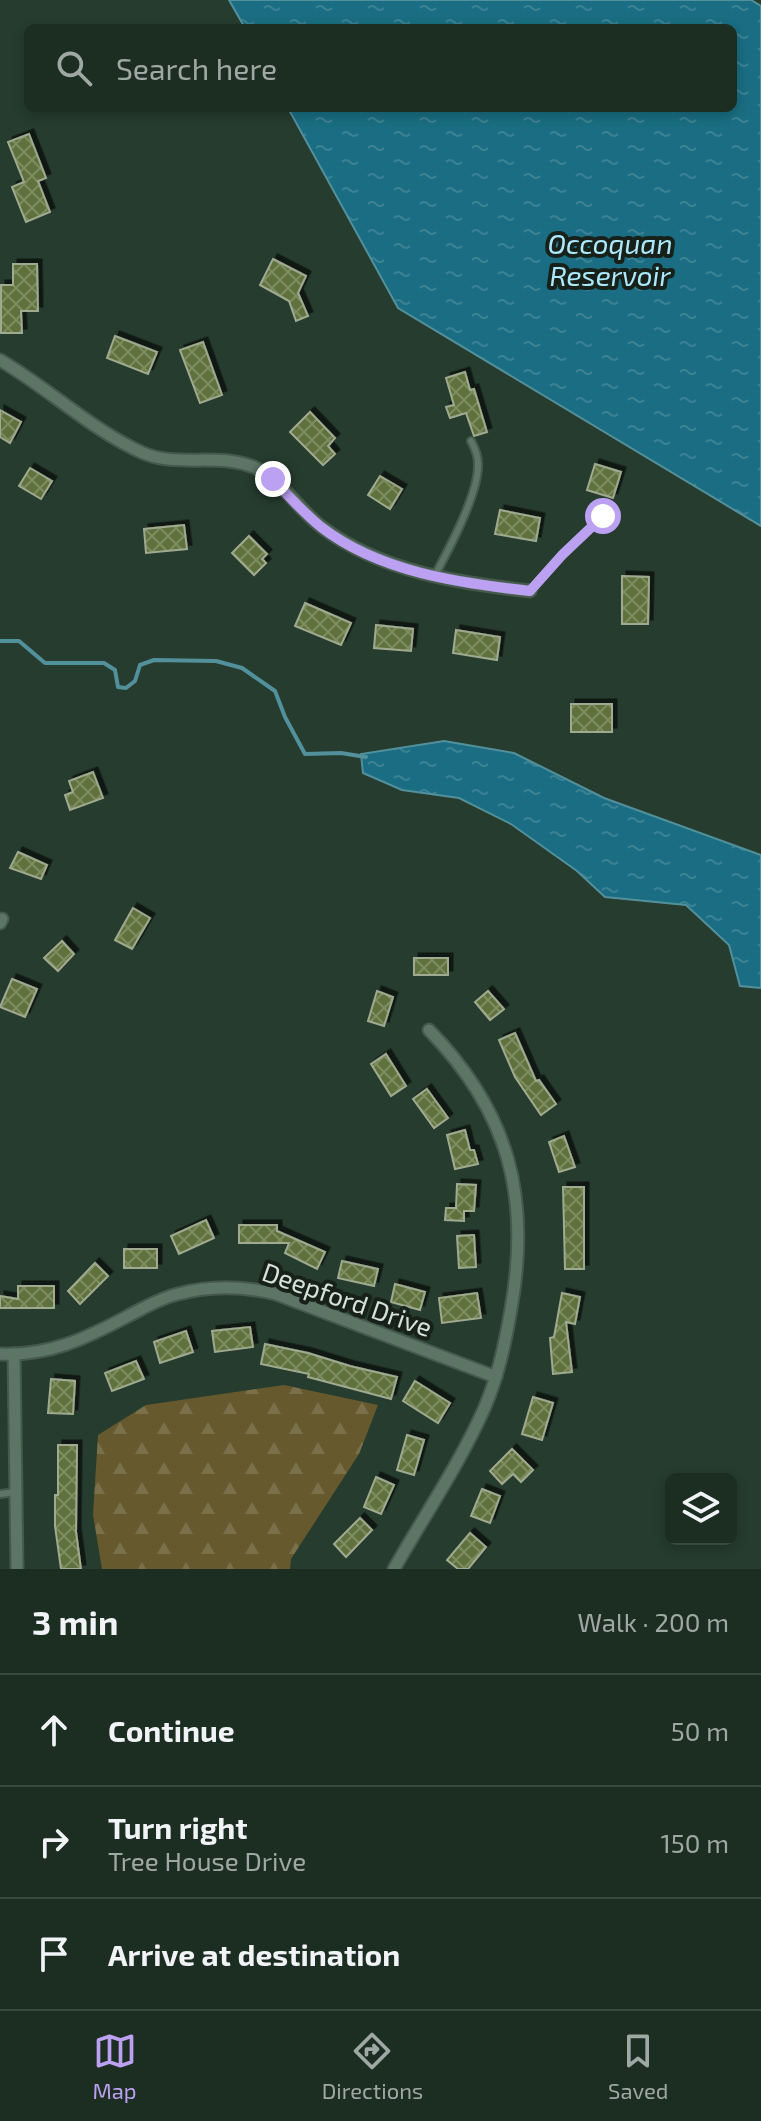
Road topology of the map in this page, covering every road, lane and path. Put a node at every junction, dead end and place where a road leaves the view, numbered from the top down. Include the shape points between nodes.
1 (0, 360) edge
2 (471, 441) dead end
3 (603, 516) dead end
4 (435, 575) junction
5 (530, 591) joint
6 (429, 1030) dead end
7 (0, 1354) edge
8 (14, 1354) junction
9 (496, 1377) junction
10 (16, 1492) junction
11 (0, 1494) edge
12 (17, 1569) edge
13 (394, 1569) edge

1 - 4 street via 145,454 246,464 273,479 301,510 345,543 390,564
2 - 4 lane via 477,479
3 - 5 lane
4 - 5 street
6 - 9 street via 484,1100 513,1180 517,1279
7 - 8 street, Deepford Drive
8 - 9 street, Deepford Drive via 65,1347 177,1294 231,1287 276,1294
8 - 10 street
9 - 13 street via 469,1438
10 - 11 lane
10 - 12 street

